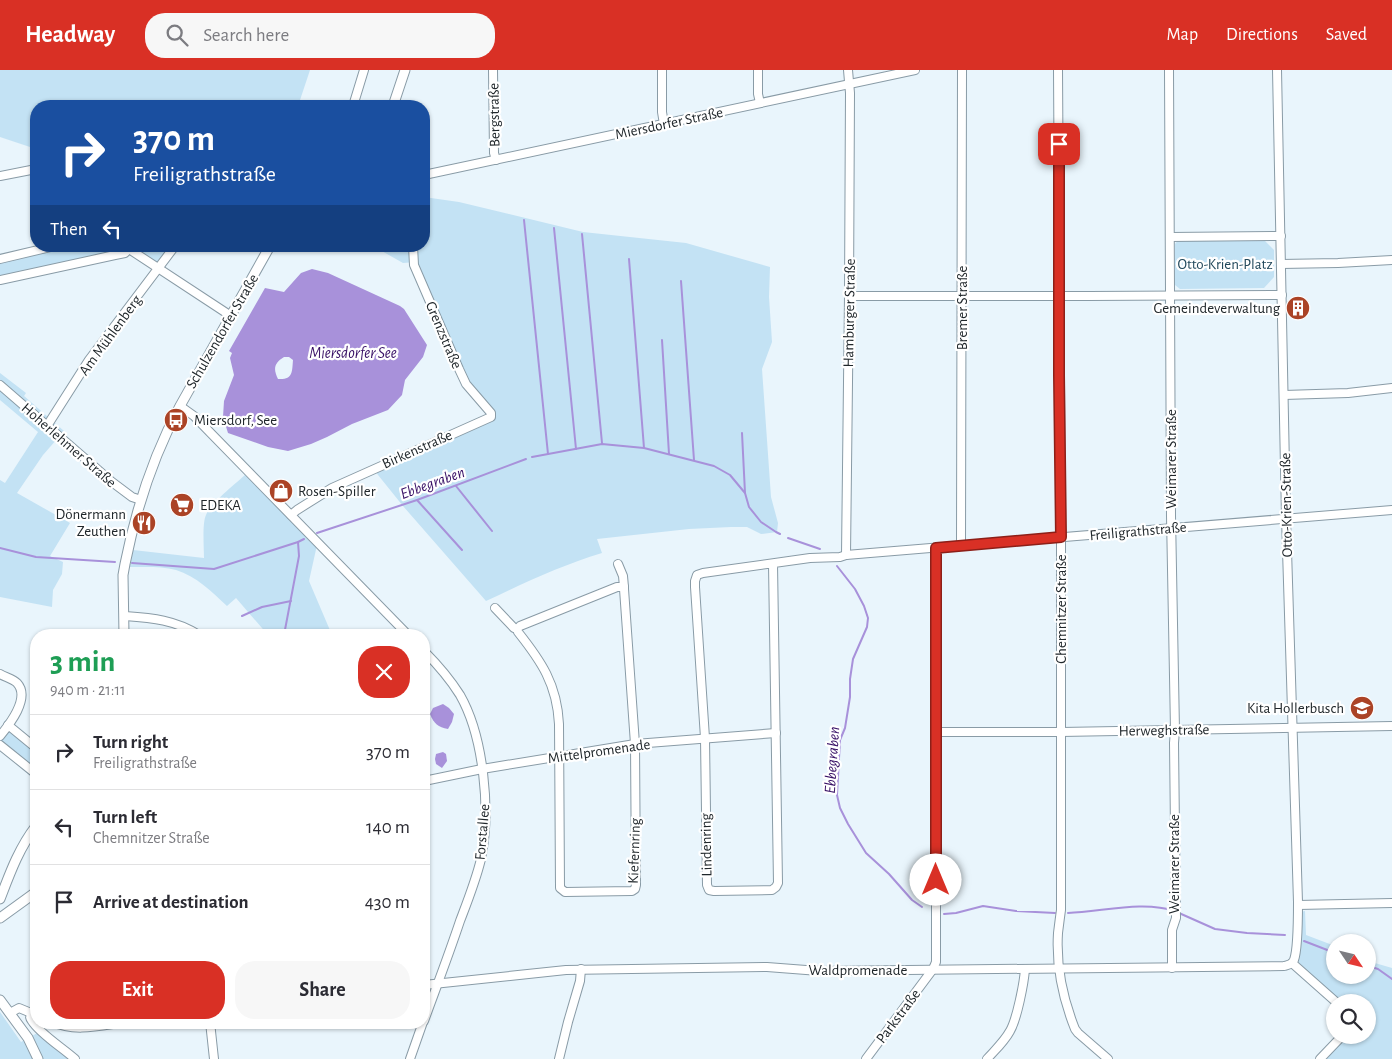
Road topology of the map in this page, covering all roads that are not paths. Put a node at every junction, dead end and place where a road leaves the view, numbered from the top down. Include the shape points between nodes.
1 (364, 70) edge
2 (405, 70) edge
3 (493, 70) edge
4 (662, 70) edge
5 (758, 70) edge
6 (848, 70) edge
7 (915, 70) edge
8 (962, 70) edge
9 (1058, 70) edge
10 (1169, 70) edge
11 (1277, 70) edge
12 (849, 84) junction
13 (355, 100) edge
14 (395, 100) edge
15 (760, 103) junction
16 (664, 124) junction
17 (496, 160) junction
18 (30, 169) edge
19 (430, 174) edge
20 (0, 176) edge
21 (1281, 236) junction
22 (1170, 237) junction
23 (30, 251) edge
24 (125, 252) edge
25 (133, 252) edge
26 (171, 252) edge
27 (267, 252) edge
28 (413, 252) edge
29 (0, 258) edge
30 (1392, 260) edge
31 (1281, 264) junction
32 (159, 268) junction
33 (0, 280) edge
34 (1282, 295) junction
35 (850, 296) junction
36 (961, 296) junction
37 (1059, 296) junction
38 (1170, 296) junction
39 (230, 316) junction
40 (0, 385) edge
41 (1392, 388) edge
42 (1284, 395) junction
43 (180, 406) junction
44 (492, 415) joint
45 (47, 426) junction
46 (140, 500) junction
47 (1392, 510) edge
48 (291, 515) junction
49 (1286, 518) junction
50 (1171, 528) junction
51 (1061, 537) junction
52 (961, 545) junction
53 (936, 548) junction
54 (846, 555) junction
55 (825, 557) joint
56 (618, 564) dead end
57 (773, 564) junction
58 (624, 586) junction
59 (495, 608) dead end
60 (125, 616) junction
61 (124, 629) edge
62 (188, 629) edge
63 (402, 629) edge
64 (517, 629) junction
65 (430, 658) edge
66 (0, 674) edge
67 (8, 725) junction
68 (1392, 726) edge
69 (1293, 728) junction
70 (1174, 730) junction
71 (937, 732) junction
72 (1061, 732) junction
73 (776, 733) junction
74 (0, 736) edge
75 (705, 738) junction
76 (30, 743) edge
77 (635, 744) junction
78 (0, 745) edge
79 (559, 756) junction
80 (30, 769) edge
81 (482, 769) junction
82 (430, 780) edge
83 (30, 834) edge
84 (30, 896) edge
85 (0, 899) edge
86 (1392, 903) edge
87 (1298, 905) junction
88 (0, 918) edge
89 (1292, 963) junction
90 (1172, 968) junction
91 (933, 969) junction
92 (1025, 969) junction
93 (1059, 969) junction
94 (581, 970) junction
95 (438, 984) junction
96 (430, 985) edge
97 (1327, 994) edge
98 (0, 1000) edge
99 (430, 1006) edge
100 (30, 1012) edge
101 (10, 1013) junction
102 (39, 1029) edge
103 (211, 1029) edge
104 (421, 1029) edge
105 (1334, 1044) edge
106 (38, 1059) edge
107 (75, 1059) edge
108 (214, 1059) edge
109 (410, 1059) edge
110 (559, 1059) edge
111 (866, 1059) edge
112 (988, 1059) edge
113 (1108, 1059) edge
114 (1320, 1059) edge

1 - 13 street
2 - 14 main road
3 - 17 street, Bergstraße
4 - 16 street
5 - 15 street
6 - 12 street, Hamburger Straße
7 - 12 street, Miersdorfer Straße
8 - 36 street, Bremer Straße
9 - 37 street, Chemnitzer Straße
10 - 22 street, Weimarer Straße
11 - 21 street, Otto-Krien-Straße
12 - 15 street, Miersdorfer Straße
12 - 35 street, Hamburger Straße
15 - 16 street, Miersdorfer Straße
16 - 17 street, Miersdorfer Straße
17 - 19 street, Miersdorfer Straße
18 - 20 street
21 - 22 street
21 - 31 street, Otto-Krien-Straße
22 - 38 street, Weimarer Straße
23 - 29 street
24 - 33 street
25 - 32 street
26 - 32 street, Am Mühlenberg
27 - 39 main road, Schulzendorfer Straße
28 - 44 street, Grenzstraße via 414,265 466,384
30 - 31 street
31 - 34 street, Otto-Krien-Straße
32 - 39 street
32 - 45 street, Am Mühlenberg via 89,360
34 - 38 street
34 - 42 street, Otto-Krien-Straße
35 - 36 street
35 - 54 street, Hamburger Straße
36 - 37 street
36 - 52 street, Bremer Straße
37 - 38 street
37 - 51 street, Chemnitzer Straße
38 - 50 street, Weimarer Straße
39 - 43 main road, Schulzendorfer Straße
40 - 45 street, Hoherlehmer Straße
41 - 42 street
42 - 49 street, Otto-Krien-Straße
43 - 46 main road, Schulzendorfer Straße via 160,445
43 - 48 street via 194,416
44 - 48 street, Birkenstraße via 332,488
45 - 46 street, Hoherlehmer Straße via 122,490
46 - 60 main road, Schulzendorfer Straße via 124,564
47 - 49 street, Freiligrathstraße
48 - 63 street
49 - 50 street, Freiligrathstraße
49 - 69 street, Otto-Krien-Straße
50 - 51 street, Freiligrathstraße
50 - 70 street, Weimarer Straße
51 - 52 street, Freiligrathstraße
51 - 72 street, Chemnitzer Straße
52 - 53 street, Freiligrathstraße
53 - 54 street, Freiligrathstraße
53 - 71 street, Parkstraße
54 - 55 street, Freiligrathstraße
55 - 57 street, Lindenring
56 - 58 street, Kiefernring
57 - 73 street, Lindenring
57 - 75 street, Lindenring via 697,575 695,587
58 - 64 street via 581,600
58 - 77 street, Kiefernring
59 - 64 street, Kiefernring
60 - 61 main road, Schulzendorfer Straße
60 - 62 street via 156,618
64 - 79 street, Kiefernring via 538,657 552,686 558,717
65 - 81 street, Forstallee via 462,699
66 - 67 street via 17,682 22,694
67 - 74 street
67 - 76 street
68 - 69 street, Herweghstraße
69 - 70 street, Herweghstraße
69 - 87 street, Otto-Krien-Straße
70 - 72 street, Herweghstraße
70 - 90 street, Weimarer Straße via 1176,918 1172,930
71 - 72 street, Herweghstraße
71 - 91 street, Parkstraße via 937,915
72 - 93 street, Chemnitzer Straße
73 - 75 street, Mittelpromenade
73 - 75 street, Lindenring via 778,883 772,890 709,890
75 - 77 street, Mittelpromenade
77 - 79 street, Mittelpromenade
77 - 79 street, Kiefernring via 636,885 632,891 565,892 560,888
78 - 80 street
79 - 81 street, Mittelpromenade
81 - 82 street, Mittelpromenade
81 - 95 street, Forstallee via 484,841 472,889
83 - 85 main road via 17,856
84 - 88 main road
86 - 87 street
87 - 89 street, Otto-Krien-Straße
89 - 90 street, Waldpromenade via 1284,966
89 - 97 street
90 - 93 street, Waldpromenade
91 - 92 street, Waldpromenade
91 - 94 street, Waldpromenade via 818,971 752,967
91 - 111 street, Parkstraße
92 - 93 street, Waldpromenade
92 - 112 street via 1013,1026
93 - 113 street, Chemnitzer Straße via 1075,1028
94 - 95 street, Waldpromenade
94 - 110 street
95 - 96 street, Waldpromenade
95 - 99 street, Forstallee
98 - 101 main road
100 - 101 street via 19,1008
101 - 106 main road
102 - 107 street
103 - 108 street
104 - 109 street, Forstallee
105 - 114 street

